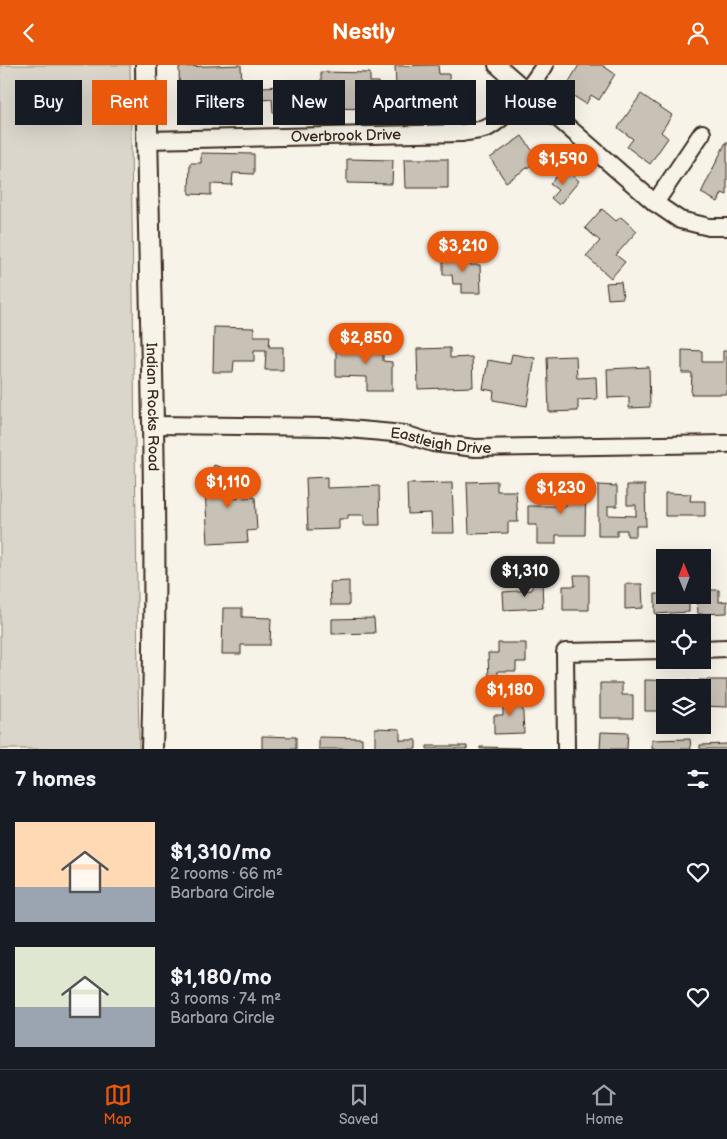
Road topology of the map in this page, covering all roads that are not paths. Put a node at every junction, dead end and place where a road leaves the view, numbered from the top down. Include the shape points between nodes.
1 (146, 65) edge
2 (496, 65) edge
3 (545, 65) edge
4 (515, 80) edge
5 (535, 80) edge
6 (490, 125) edge
7 (567, 125) edge
8 (702, 133) dead end
9 (147, 140) junction
10 (655, 203) junction
11 (727, 227) edge
12 (154, 425) junction
13 (727, 445) edge
14 (727, 648) edge
15 (711, 649) edge
16 (656, 650) edge
17 (152, 749) edge
18 (566, 749) edge

1 - 9 street, Indian Rocks Road
2 - 4 street
3 - 5 street, Overbrook Drive
6 - 9 street, Overbrook Drive via 462,133
7 - 10 street
8 - 10 street
9 - 12 street, Indian Rocks Road
10 - 11 street via 680,220 709,227
12 - 13 street, Eastleigh Drive via 327,427 404,434 433,443 475,449
12 - 17 street, Indian Rocks Road
14 - 15 street
16 - 18 street via 565,652

